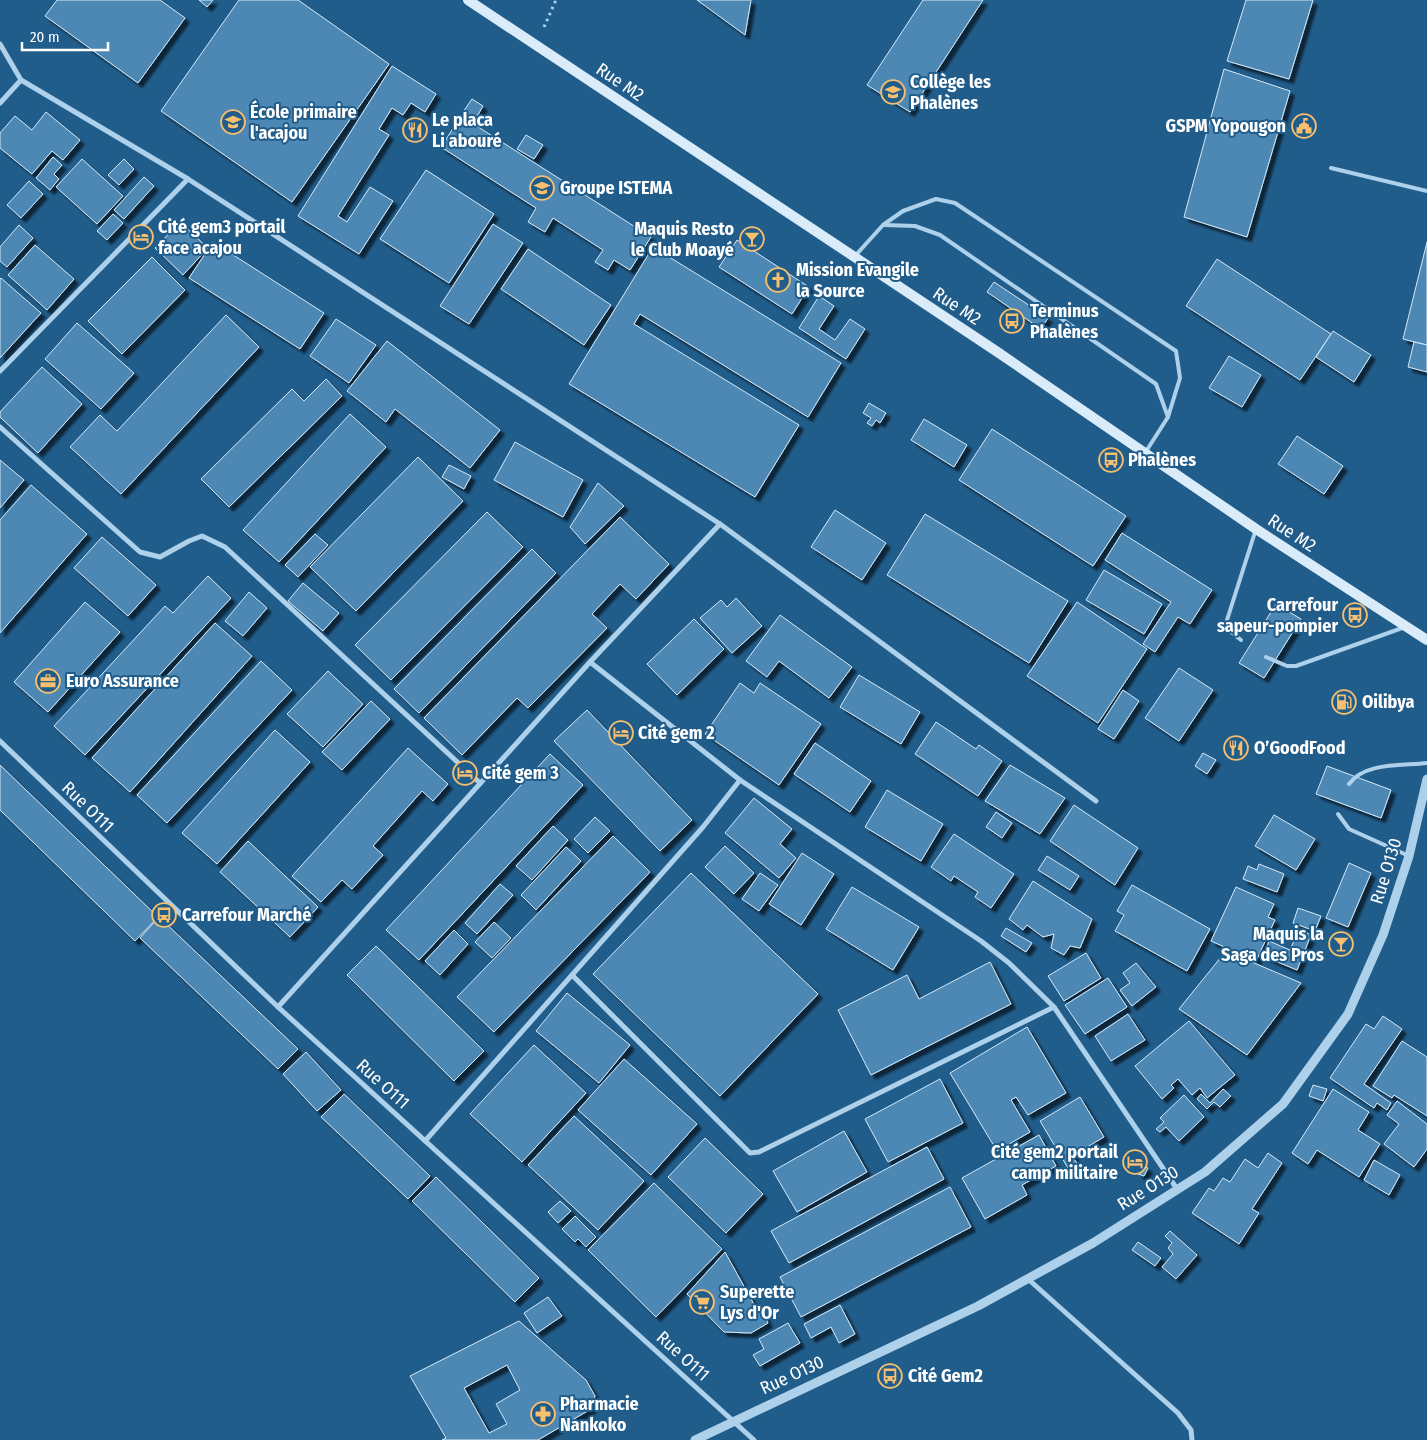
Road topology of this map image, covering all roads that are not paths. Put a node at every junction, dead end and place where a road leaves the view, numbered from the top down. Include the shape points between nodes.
1 (468, 0) edge
2 (0, 44) edge
3 (22, 80) junction
4 (0, 103) edge
5 (1331, 168) dead end
6 (188, 179) junction
7 (1427, 191) edge
8 (883, 225) junction
9 (853, 257) junction
10 (0, 371) edge
11 (1168, 417) junction
12 (0, 427) edge
13 (1145, 453) junction
14 (720, 524) junction
15 (1256, 529) junction
16 (1406, 627) junction
17 (1241, 640) dead end
18 (1427, 640) edge
19 (1266, 657) dead end
20 (590, 662) junction
21 (0, 741) edge
22 (1427, 763) edge
23 (1427, 779) edge
24 (740, 780) junction
25 (480, 783) junction
26 (1349, 784) dead end
27 (1096, 801) dead end
28 (1338, 814) dead end
29 (1409, 856) junction
30 (572, 974) junction
31 (278, 1007) junction
32 (1054, 1007) junction
33 (425, 1141) junction
34 (1177, 1189) junction
35 (1028, 1279) junction
36 (734, 1420) junction
37 (696, 1440) edge
38 (754, 1440) edge
39 (1192, 1440) edge

1 - 9 main road, Rue M2
2 - 3 street
3 - 4 street
3 - 6 street
5 - 7 lane
6 - 10 street
6 - 14 street
8 - 9 lane
8 - 11 lane via 915,226 940,235 1156,384
8 - 11 lane via 903,211 936,199 955,203 1176,352 1180,378
9 - 13 main road, Rue M2
11 - 13 lane
12 - 25 street via 140,552 160,557 202,536 225,547
13 - 15 main road, Rue M2
14 - 20 street
14 - 27 street
15 - 16 main road, Rue M2
15 - 17 lane via 1227,620 1231,632
16 - 18 main road, Rue M2
16 - 19 lane via 1296,666 1287,666
20 - 24 street
20 - 25 street
21 - 31 street, Rue O111
22 - 26 lane via 1367,770 1356,775
23 - 29 street, Rue O130
24 - 30 street via 703,827
24 - 32 street via 981,941
25 - 31 street
28 - 29 lane via 1349,829
29 - 34 street, Rue O130 via 1384,935 1348,1014 1283,1104 1205,1172
30 - 32 street via 750,1153 759,1152
30 - 33 street
31 - 33 street, Rue O111
32 - 34 street
33 - 36 street, Rue O111
34 - 35 street, Rue O130 via 1093,1243
35 - 36 street, Rue O130 via 978,1306
35 - 39 street via 1178,1413 1191,1430
36 - 37 street, Rue O130
36 - 38 street, Rue O111

